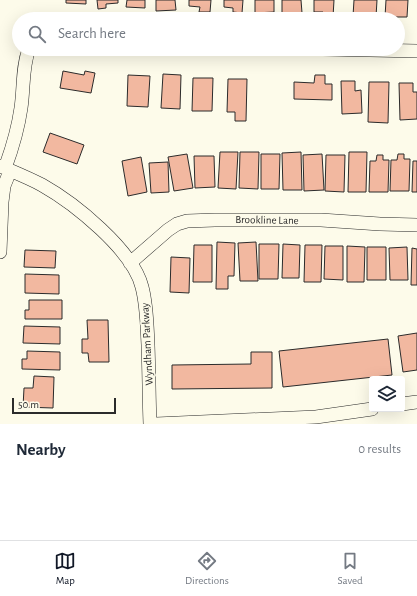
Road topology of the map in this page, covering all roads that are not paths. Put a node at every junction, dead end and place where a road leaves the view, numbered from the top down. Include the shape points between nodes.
1 (405, 52) edge
2 (417, 52) edge
3 (27, 56) edge
4 (5, 168) edge
5 (417, 225) edge
6 (0, 252) edge
7 (130, 262) junction
8 (417, 402) edge
9 (405, 404) edge
10 (369, 409) edge
11 (150, 424) edge
12 (156, 424) edge

1 - 2 street
3 - 4 street via 16,134
4 - 6 street
4 - 7 street, Wyndham Parkway via 41,184 88,217
5 - 7 street, Brookline Lane via 321,220 187,221 168,230
7 - 11 street, Wyndham Parkway via 143,288
8 - 9 street
10 - 12 street via 316,417

